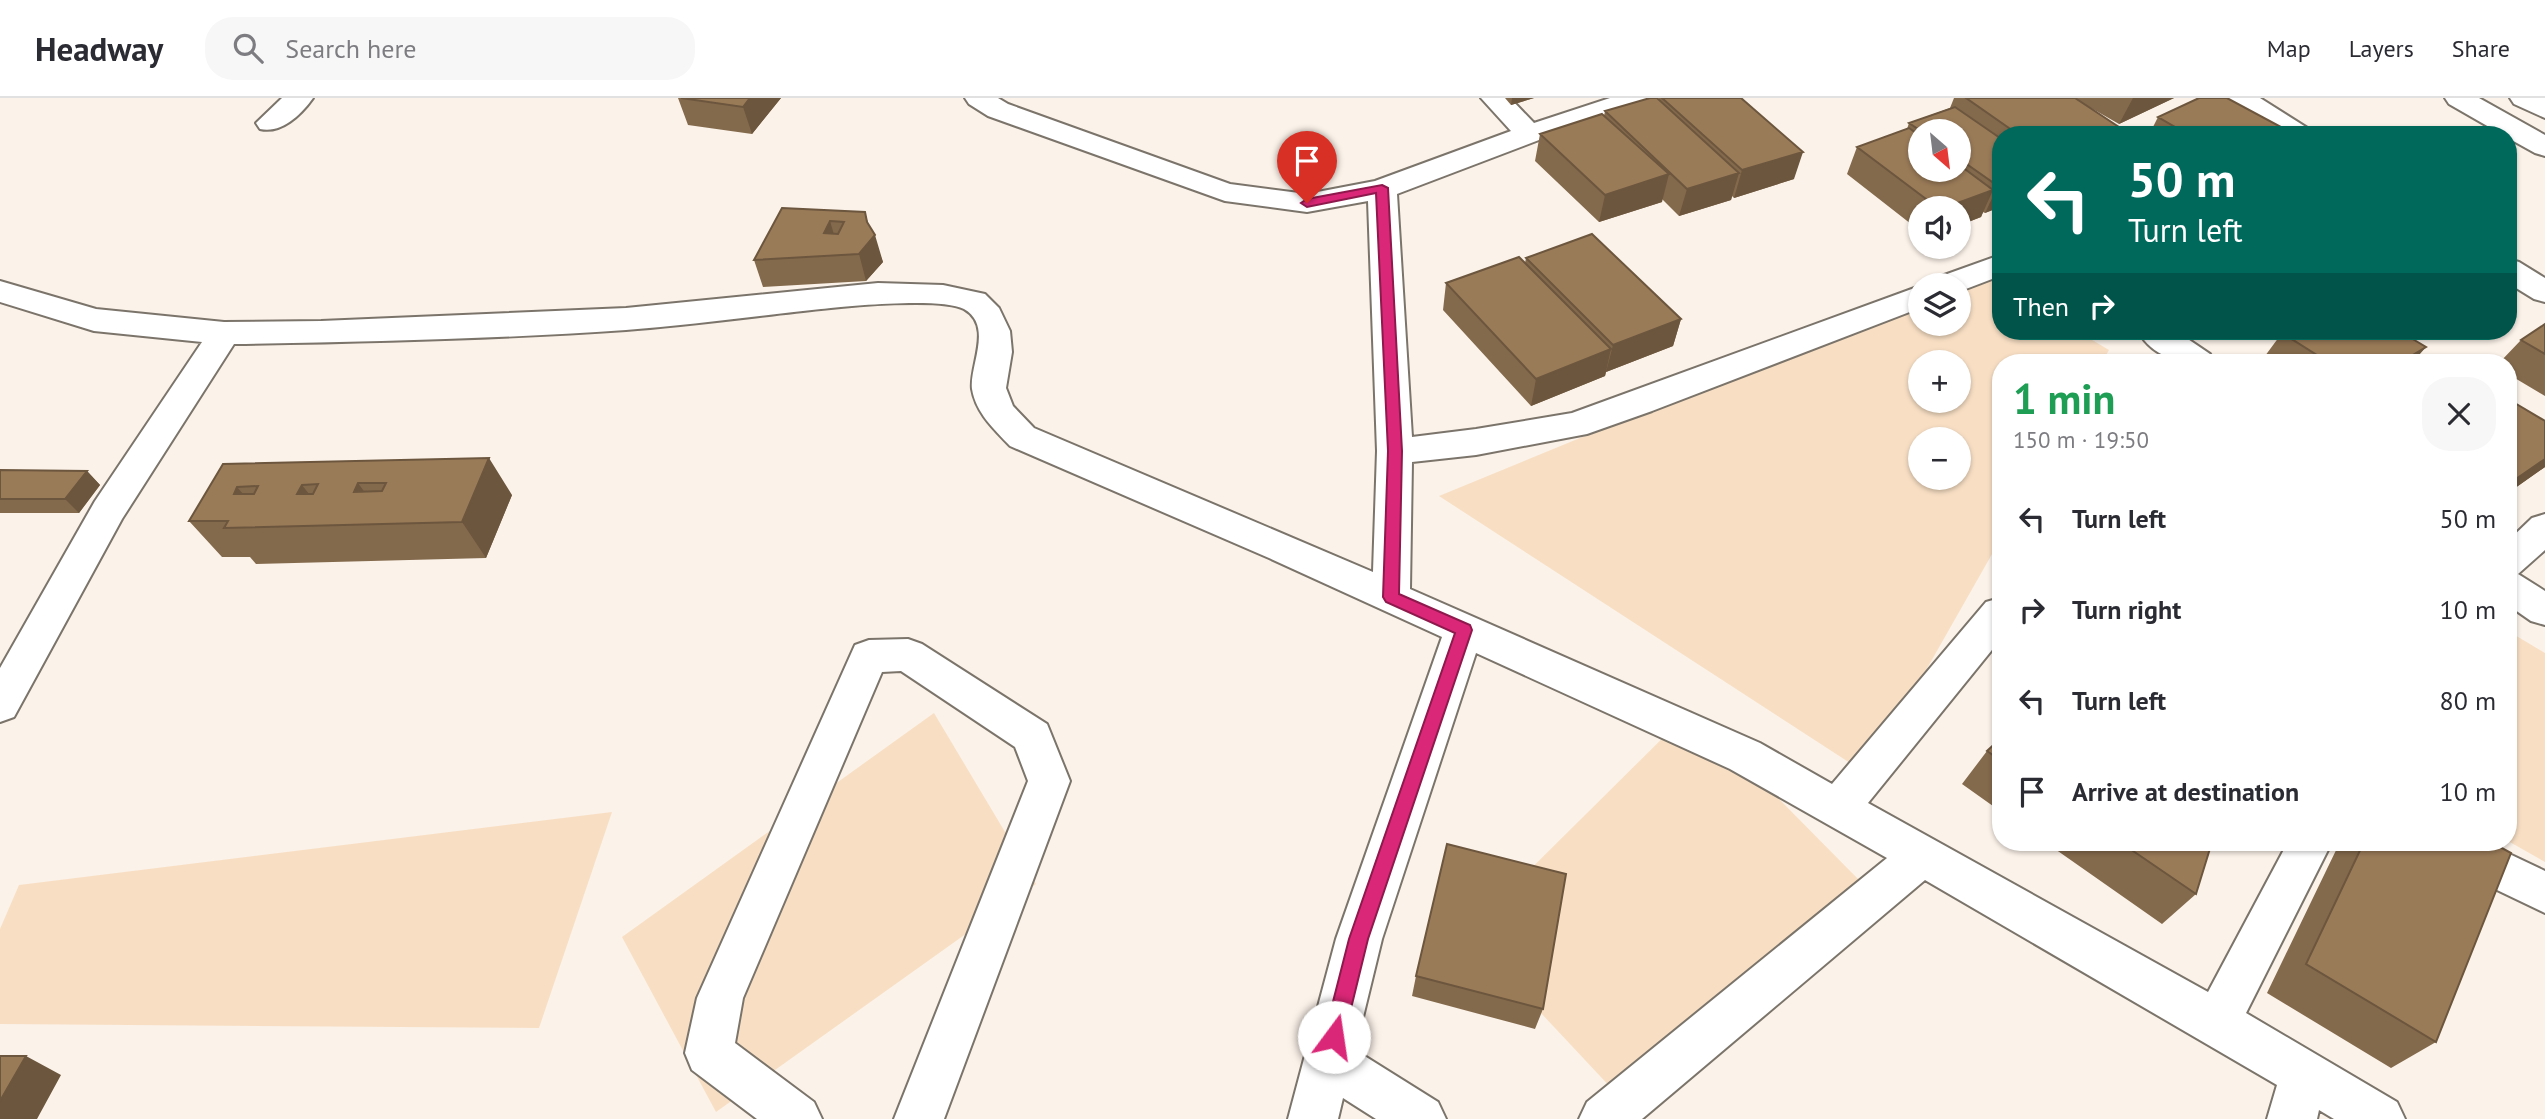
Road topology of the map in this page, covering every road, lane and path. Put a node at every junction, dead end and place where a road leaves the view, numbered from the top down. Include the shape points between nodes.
1 (299, 98) edge
2 (979, 98) edge
3 (1495, 98) edge
4 (1638, 98) edge
5 (2241, 98) edge
6 (2459, 98) edge
7 (2524, 98) edge
8 (2545, 110) edge
9 (270, 122) dead end
10 (2285, 126) edge
11 (2508, 126) edge
12 (2517, 131) edge
13 (1529, 134) junction
14 (2545, 147) edge
15 (1382, 188) junction
16 (1992, 268) edge
17 (2517, 275) edge
18 (1971, 276) edge
19 (0, 291) edge
20 (2545, 292) edge
21 (1908, 301) edge
22 (224, 334) junction
23 (2167, 340) edge
24 (2187, 354) edge
25 (1395, 451) junction
26 (2545, 528) edge
27 (2517, 554) edge
28 (2517, 592) edge
29 (1391, 597) junction
30 (2545, 610) edge
31 (1992, 623) edge
32 (1464, 630) junction
33 (0, 705) edge
34 (1838, 808) junction
35 (2305, 851) edge
36 (2459, 851) edge
37 (1922, 856) junction
38 (2545, 893) edge
39 (2217, 1022) junction
40 (1328, 1061) junction
41 (2304, 1074) junction
42 (797, 1119) edge
43 (919, 1119) edge
44 (1313, 1119) edge
45 (1421, 1119) edge
46 (1604, 1119) edge
47 (2292, 1119) edge
48 (2380, 1119) edge

1 - 9 main road
2 - 15 main road via 998,110 1225,192 1307,203
3 - 13 main road
4 - 13 main road
5 - 10 main road
6 - 11 main road
7 - 8 main road
12 - 14 main road
13 - 15 main road
15 - 25 main road
16 - 18 main road
17 - 20 main road
19 - 22 main road via 94,320
21 - 25 main road via 1575,425
22 - 29 main road via 625,319 878,293 974,301 994,331 989,388 998,412 1022,437
22 - 33 main road via 108,511
23 - 24 main road
25 - 29 main road
26 - 27 main road
28 - 30 main road
29 - 32 main road
31 - 34 main road
32 - 34 main road via 1745,756
32 - 40 main road via 1359,939
34 - 37 main road
35 - 39 main road
36 - 38 main road
37 - 39 main road
37 - 46 main road
39 - 41 main road
40 - 44 main road
40 - 45 main road
41 - 47 main road
41 - 48 main road
42 - 43 main road via 709,1053 720,998 869,656 908,655 1032,736 1049,781

